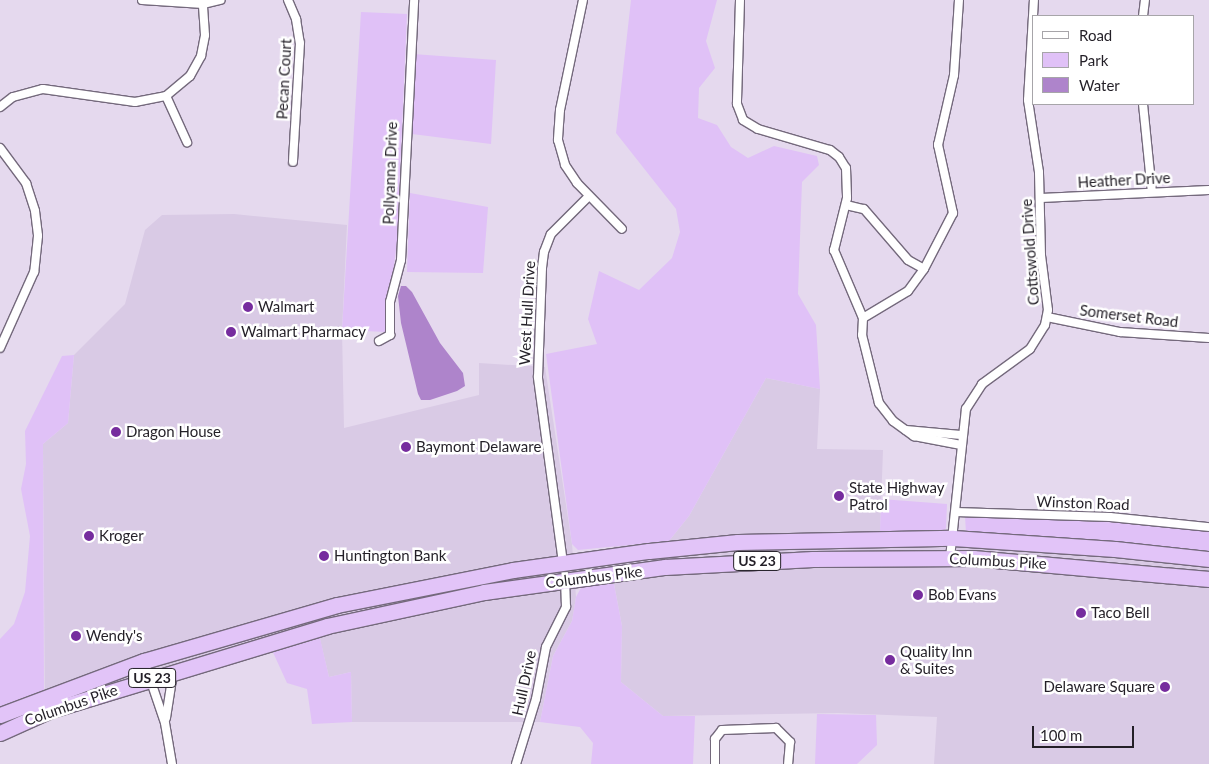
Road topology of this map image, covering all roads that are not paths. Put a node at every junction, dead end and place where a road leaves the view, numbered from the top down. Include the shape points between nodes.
1 (142, 0) edge
2 (157, 0) edge
3 (221, 0) edge
4 (288, 0) edge
5 (414, 0) edge
6 (583, 0) edge
7 (740, 0) edge
8 (959, 0) edge
9 (1034, 0) edge
10 (1145, 0) edge
11 (203, 4) junction
12 (1033, 15) edge
13 (1143, 15) edge
14 (1032, 33) edge
15 (166, 96) junction
16 (1143, 105) edge
17 (0, 107) edge
18 (187, 142) dead end
19 (0, 148) edge
20 (293, 162) dead end
21 (1209, 190) edge
22 (1152, 192) junction
23 (588, 197) junction
24 (1040, 198) junction
25 (846, 205) junction
26 (622, 229) dead end
27 (924, 269) junction
28 (1047, 317) junction
29 (863, 318) junction
30 (1209, 338) edge
31 (379, 341) dead end
32 (0, 348) edge
33 (904, 430) junction
34 (961, 435) junction
35 (961, 445) junction
36 (956, 512) junction
37 (1209, 527) edge
38 (953, 538) junction
39 (864, 539) junction
40 (649, 551) junction
41 (865, 558) junction
42 (950, 558) junction
43 (1209, 559) edge
44 (563, 563) junction
45 (1209, 579) edge
46 (564, 580) junction
47 (468, 596) junction
48 (144, 661) junction
49 (173, 671) junction
50 (150, 679) junction
51 (0, 714) edge
52 (165, 722) junction
53 (0, 733) edge
54 (172, 764) edge
55 (516, 764) edge
56 (715, 764) edge
57 (788, 764) edge

1 - 2 street
2 - 11 street
3 - 11 street
4 - 20 street, Pecan Court via 296,19 300,43
5 - 31 street, Pollyanna Drive via 401,260 390,302 390,335
6 - 23 street via 558,128 565,165
7 - 25 street via 736,52 739,112 744,120 758,129 837,154 847,174
8 - 27 street via 954,75 938,145 954,208
9 - 12 street, Cottswold Drive
10 - 13 street
11 - 15 street via 205,35 201,56 190,76
14 - 24 street, Cottswold Drive via 1028,100
15 - 17 street via 135,102 43,89 13,97
15 - 18 street
16 - 22 street
19 - 32 street via 26,183 35,211 38,236 34,272
21 - 22 street, Heather Drive
22 - 24 street, Heather Drive
23 - 26 street
23 - 44 street, West Hull Drive via 551,234 542,268 538,377
24 - 28 street, Cottswold Drive
25 - 27 street via 864,209 908,260
25 - 29 street via 834,239 834,254
27 - 29 street via 902,296
28 - 30 street, Somerset Road via 1120,332
28 - 34 street, Cottswold Drive via 1030,350 976,392 966,409
29 - 33 street via 862,335 876,395 888,416
33 - 34 street
33 - 35 street via 920,438
34 - 35 street, Cottswold Drive
35 - 36 street, Cottswold Drive
36 - 37 street, Winston Road via 1110,517
36 - 38 street, Cottswold Drive
38 - 39 highway, Columbus Pike / US 23
38 - 42 street, Cottswold Drive
38 - 43 highway, Columbus Pike / US 23
39 - 40 highway, Columbus Pike / US 23 via 738,542
39 - 41 street
40 - 44 highway, Columbus Pike / US 23
40 - 46 highway via 639,559 576,570
41 - 42 highway, Columbus Pike / US 23
41 - 46 highway, Columbus Pike / US 23 via 708,564
42 - 45 highway, Columbus Pike / US 23 via 1068,564
44 - 47 highway via 551,573 476,588
44 - 48 highway, Columbus Pike / US 23 via 353,601
46 - 47 highway, Columbus Pike / US 23
46 - 55 street, Hull Drive via 566,608 546,647 535,705
47 - 49 highway, Columbus Pike / US 23 via 327,626
48 - 50 street
48 - 51 highway, Columbus Pike / US 23
49 - 50 highway, Columbus Pike / US 23
49 - 52 street
50 - 52 street
50 - 53 highway, Columbus Pike / US 23 via 50,710
52 - 54 street
56 - 57 street via 716,735 722,730 776,728 790,742

